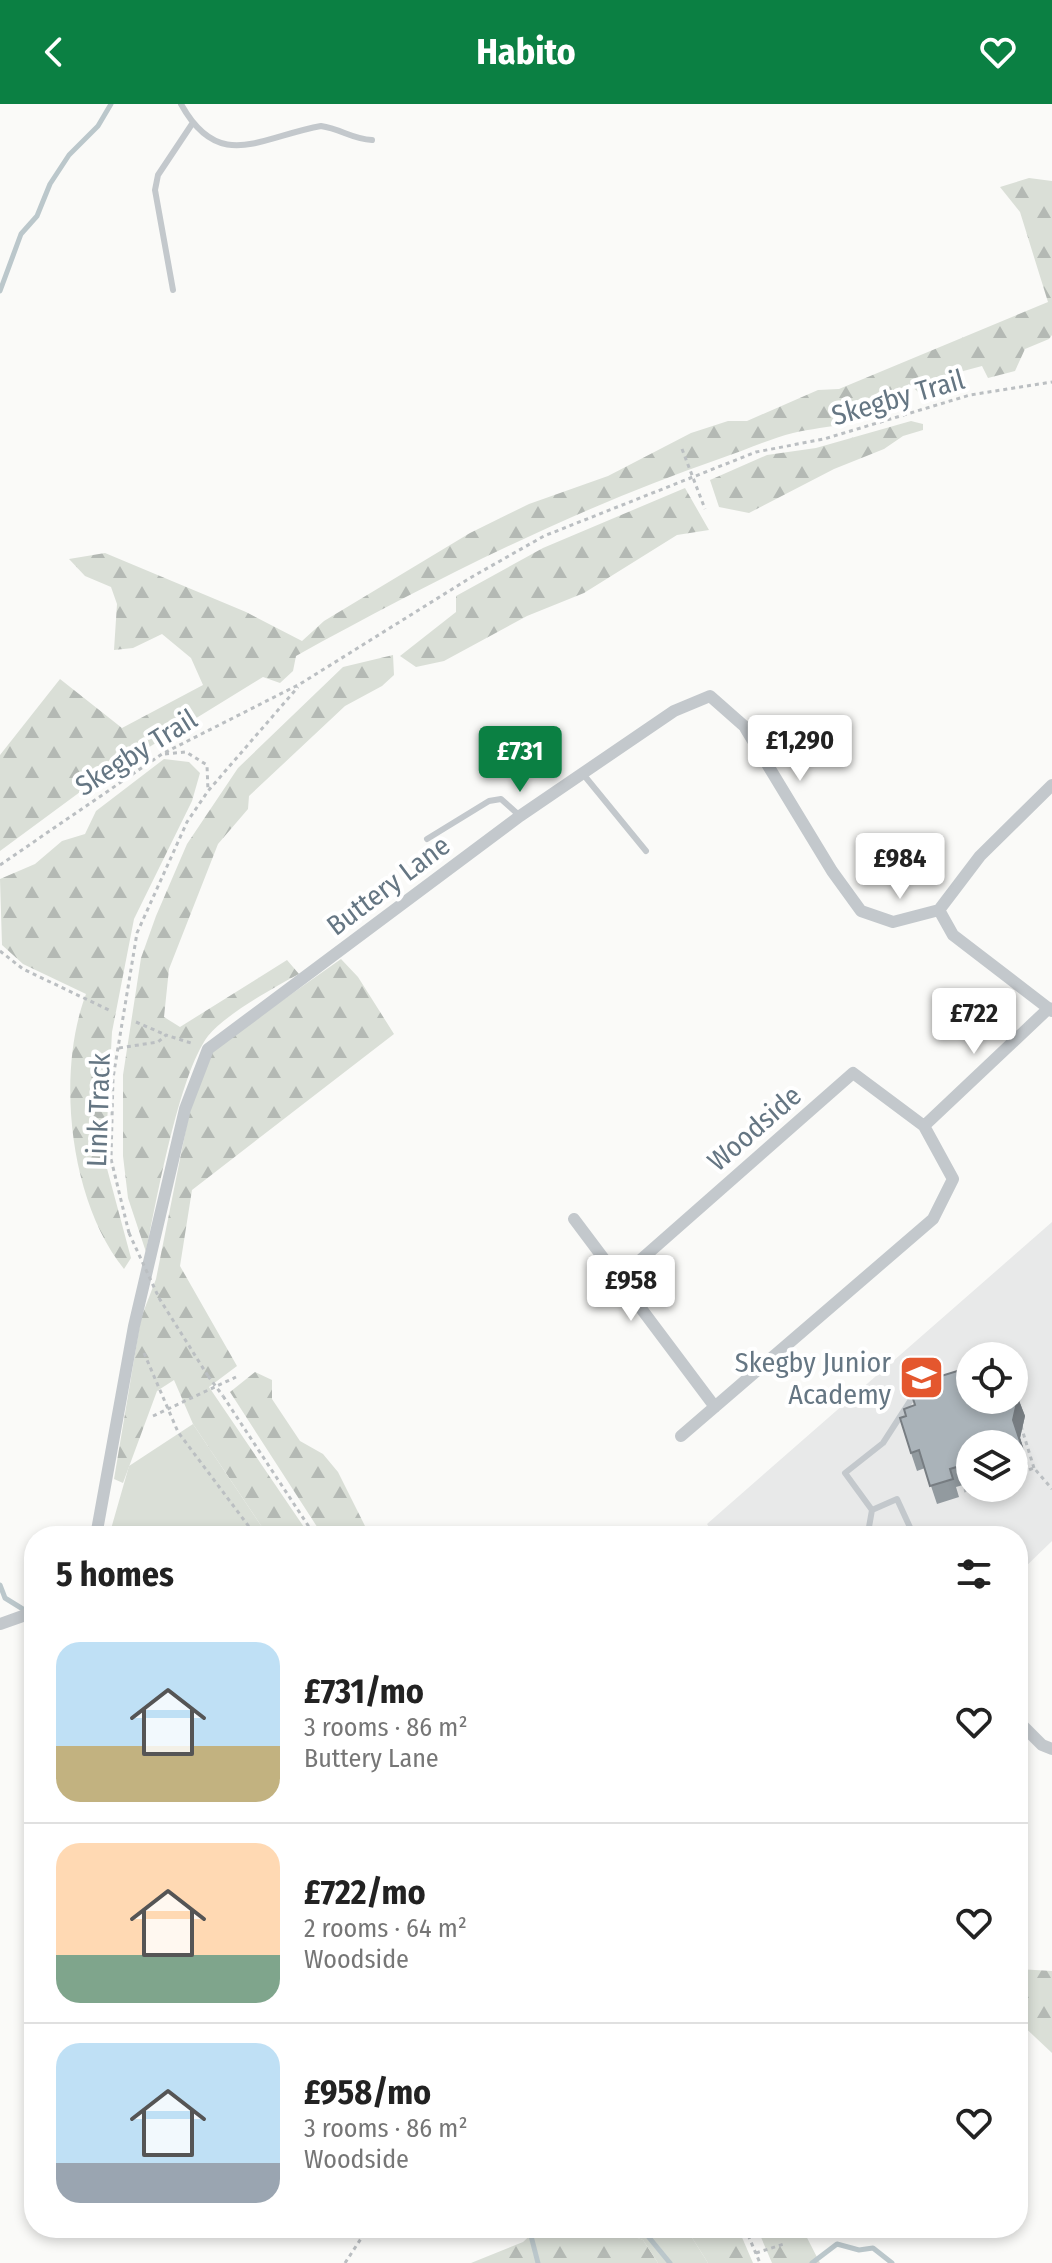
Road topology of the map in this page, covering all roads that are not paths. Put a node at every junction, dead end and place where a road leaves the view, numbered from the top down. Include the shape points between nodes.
1 (181, 104) edge
2 (192, 124) junction
3 (372, 140) dead end
4 (173, 290) dead end
5 (583, 774) junction
6 (1052, 785) edge
7 (520, 816) junction
8 (427, 839) dead end
9 (646, 851) dead end
10 (939, 910) junction
11 (1050, 1009) edge
12 (924, 1126) junction
13 (574, 1219) dead end
14 (620, 1278) junction
15 (914, 1395) edge
16 (715, 1407) junction
17 (681, 1436) dead end
18 (872, 1510) junction
19 (98, 1526) edge
20 (869, 1526) edge
21 (909, 1526) edge
22 (24, 1616) edge
23 (0, 1624) edge
24 (1028, 1731) edge
25 (1052, 1749) edge

1 - 2 lane
2 - 3 lane via 223,146 240,147 321,126 353,139
2 - 4 lane via 158,175 155,190
5 - 7 street, Buttery Lane
5 - 9 lane
5 - 10 street, Buttery Lane via 674,711 710,696 744,726 861,911 893,922
6 - 10 street via 980,856
7 - 8 lane via 501,799 489,801
7 - 19 street, Buttery Lane via 208,1049 185,1109 134,1326
10 - 11 street via 953,935
11 - 12 street
12 - 14 street, Woodside via 853,1073
12 - 16 street, Woodside via 953,1179 933,1219
13 - 14 street
14 - 16 street
15 - 18 lane via 883,1443 845,1473
16 - 17 street, Woodside
18 - 20 lane
18 - 21 lane via 897,1499
22 - 23 street
24 - 25 street

